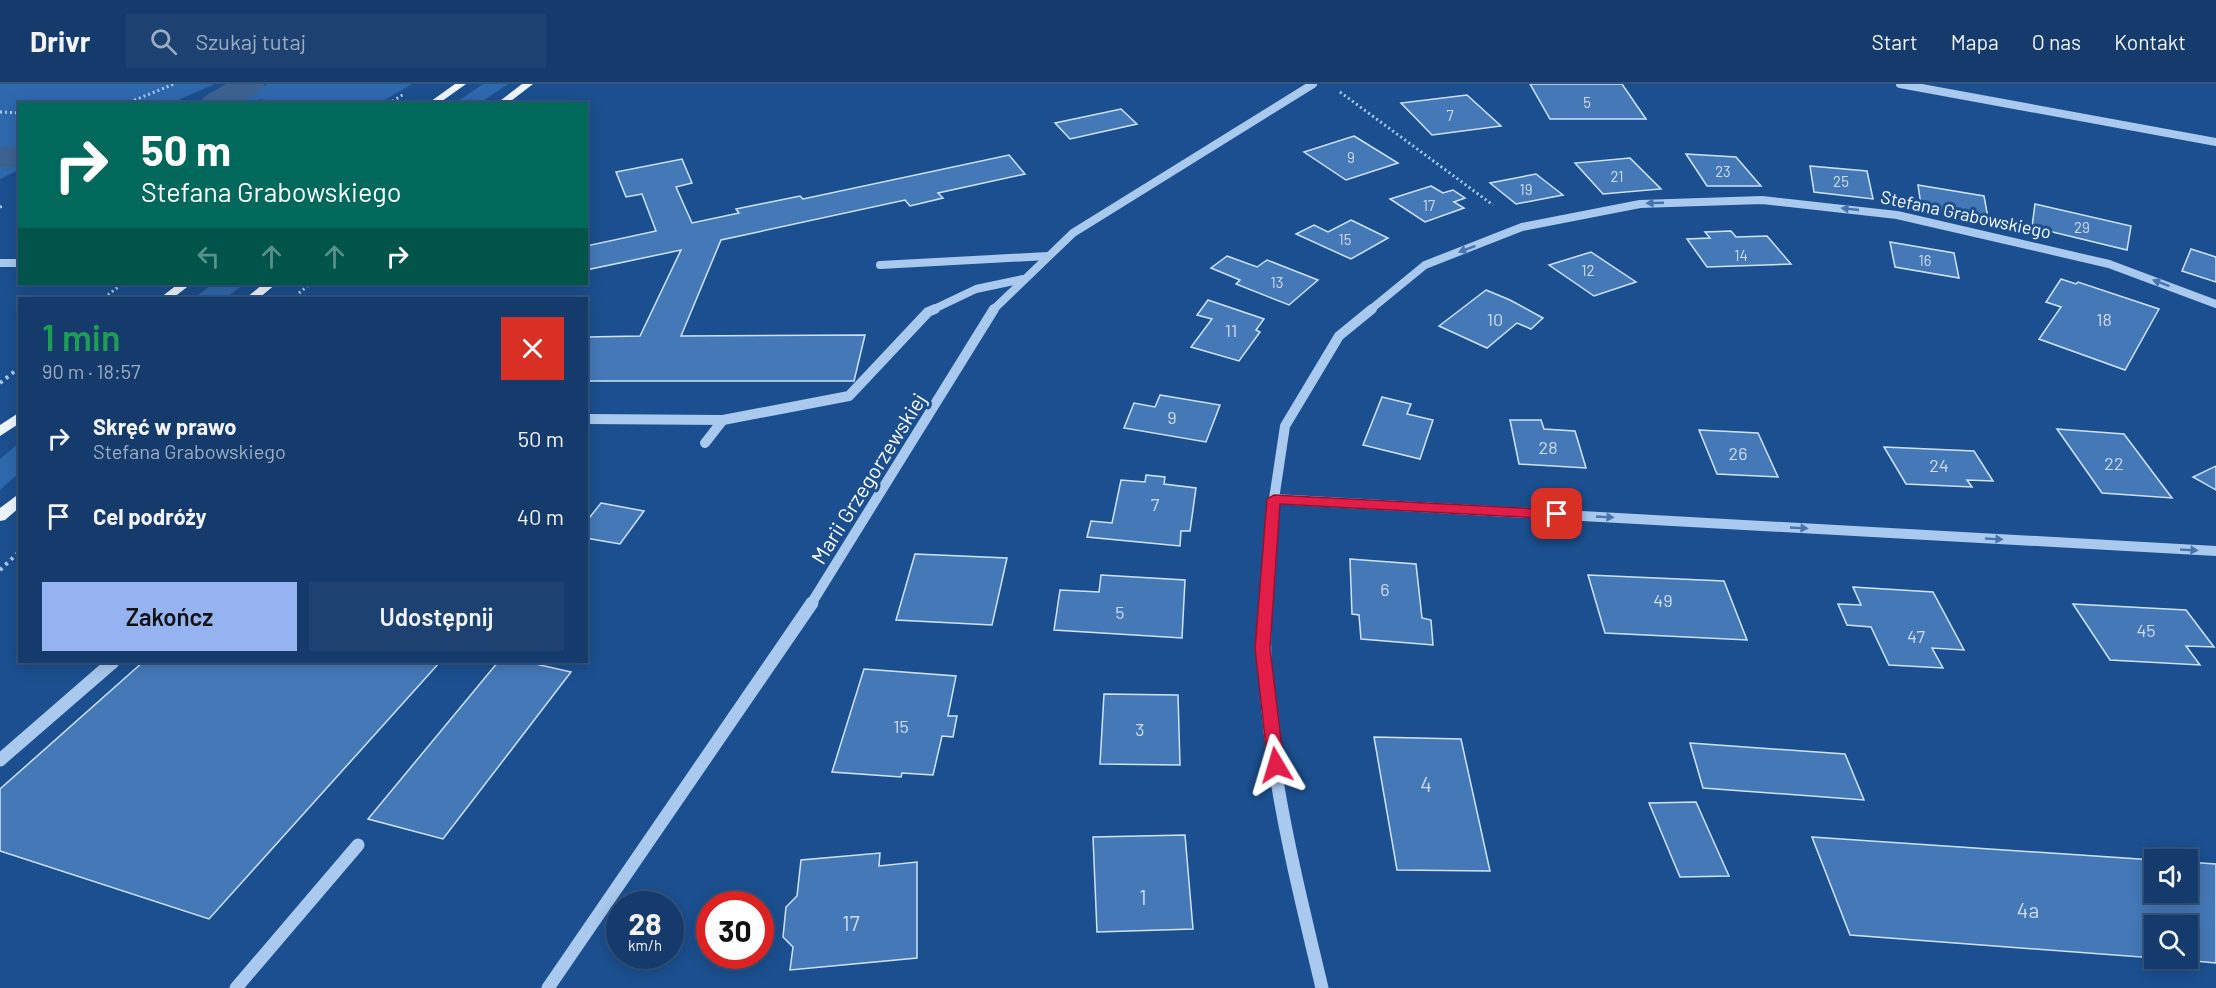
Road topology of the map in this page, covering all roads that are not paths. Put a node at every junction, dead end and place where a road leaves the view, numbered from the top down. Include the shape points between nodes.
1 (461, 84) edge
2 (528, 84) edge
3 (1313, 84) edge
4 (1900, 84) edge
5 (434, 102) edge
6 (503, 102) edge
7 (2216, 142) edge
8 (1048, 256) junction
9 (0, 263) edge
10 (18, 263) edge
11 (880, 265) dead end
12 (1023, 279) junction
13 (184, 285) edge
14 (269, 285) edge
15 (167, 297) edge
16 (253, 297) edge
17 (2216, 304) edge
18 (18, 418) edge
19 (588, 419) edge
20 (723, 420) junction
21 (0, 432) edge
22 (705, 443) dead end
23 (1274, 499) junction
24 (18, 500) edge
25 (0, 516) edge
26 (2216, 551) edge
27 (112, 663) edge
28 (0, 760) edge
29 (358, 845) dead end
30 (236, 988) edge
31 (548, 988) edge
32 (1322, 988) edge

1 - 5 main road
2 - 6 main road
3 - 8 street, Marii Grzegorzewskiej via 1073,234
4 - 7 street
8 - 11 street
8 - 12 street, Marii Grzegorzewskiej
9 - 10 street
12 - 20 street via 976,289 928,312 849,396
12 - 31 street, Marii Grzegorzewskiej via 996,305 809,608
13 - 15 main road
14 - 16 main road
17 -> 23 street, Stefana Grabowskiego via 2109,264 1897,214 1762,200 1651,203 1522,227 1425,265 1339,336 1285,426
18 - 21 main road
19 - 20 street
20 - 22 street
23 -> 26 street
23 - 32 street, Stefana Grabowskiego via 1263,648 1281,812
24 - 25 main road
27 - 28 street
29 - 30 street

